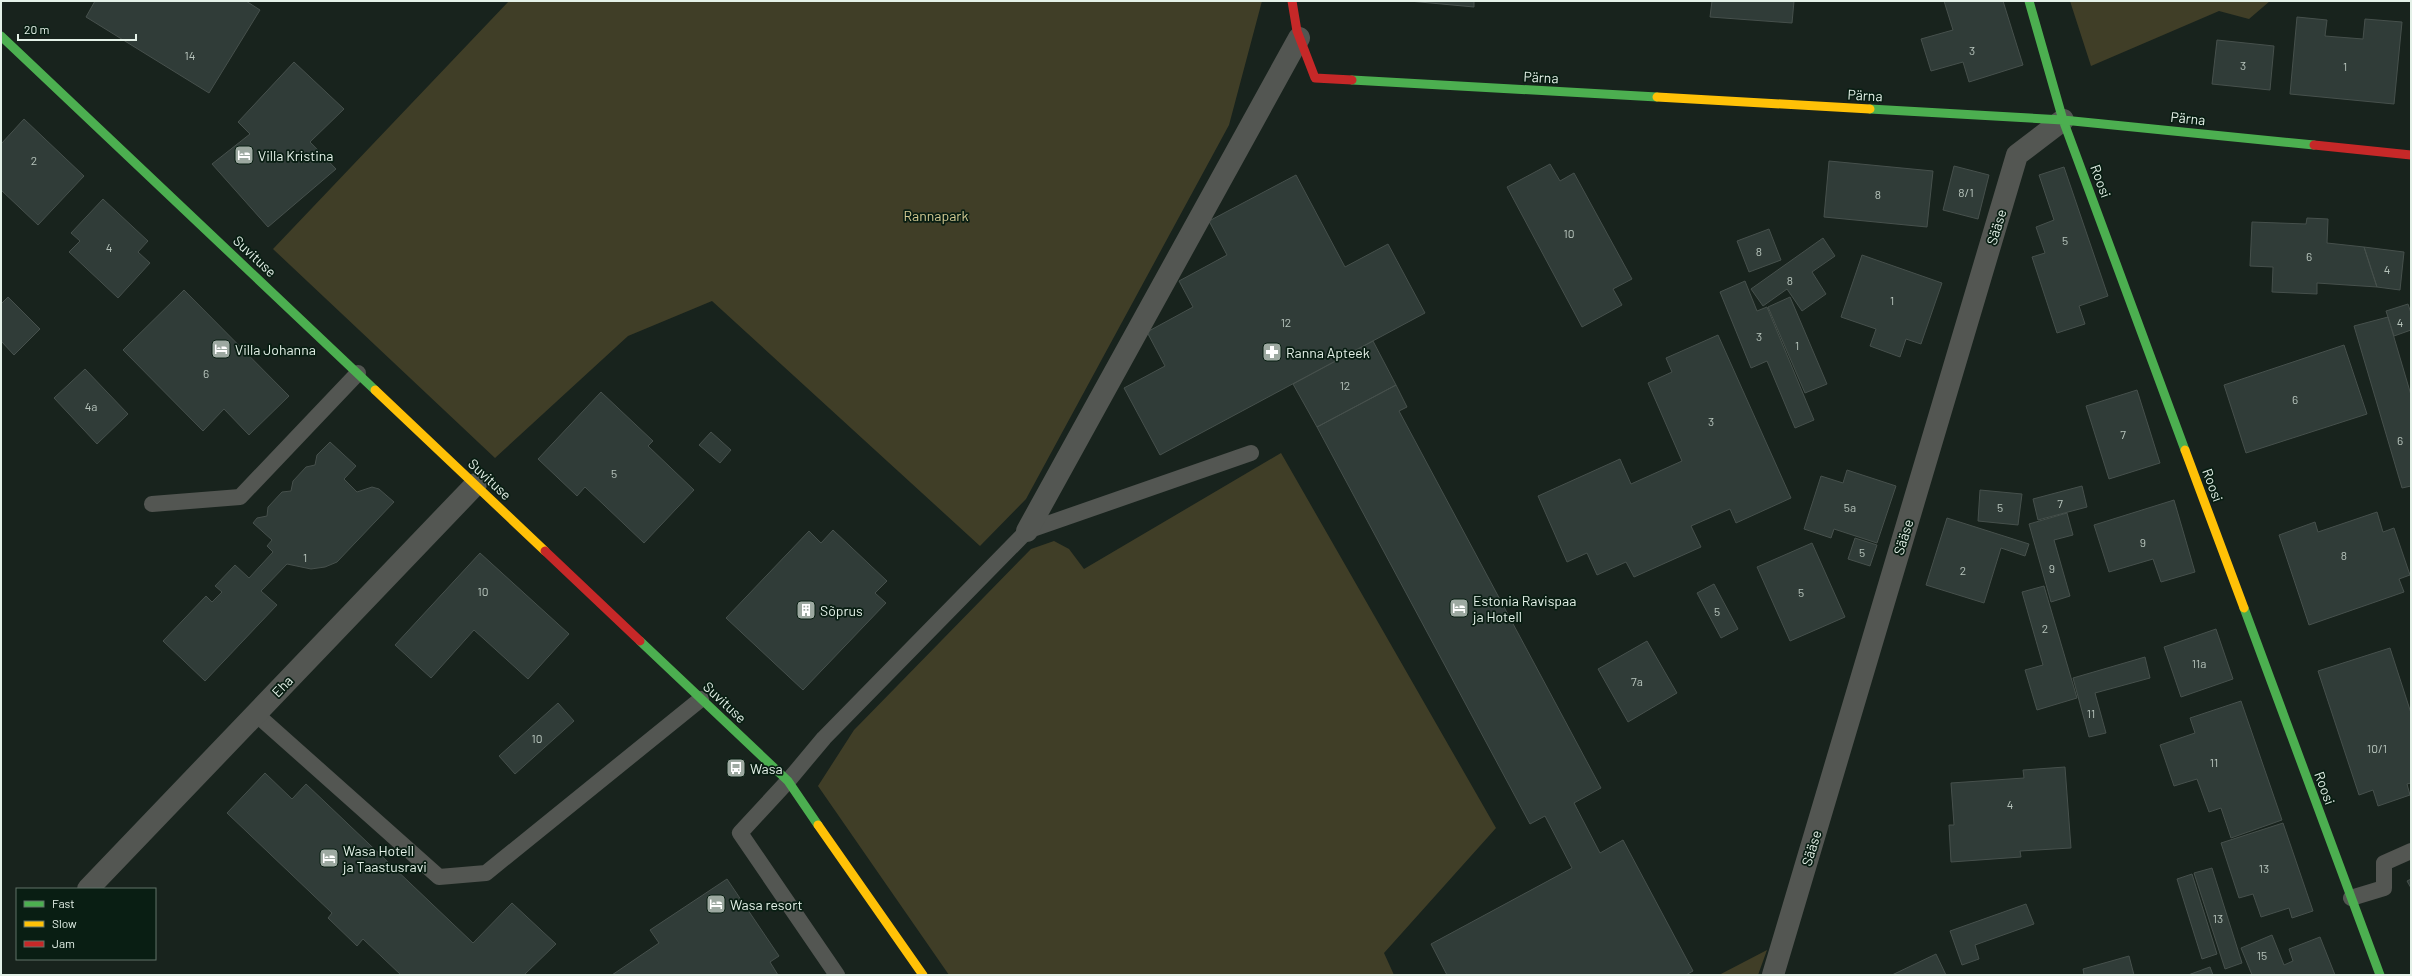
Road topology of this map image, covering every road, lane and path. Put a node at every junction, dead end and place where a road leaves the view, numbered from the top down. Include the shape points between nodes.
1 (1292, 1) edge
2 (2029, 1) edge
3 (1, 36) edge
4 (1299, 38) junction
5 (2063, 120) junction
6 (2411, 155) edge
7 (358, 373) junction
8 (1251, 453) dead end
9 (476, 484) junction
10 (152, 504) dead end
11 (1027, 531) junction
12 (701, 699) junction
13 (256, 714) junction
14 (788, 781) junction
15 (2411, 851) edge
16 (89, 888) edge
17 (2351, 898) junction
18 (837, 975) edge
19 (923, 975) edge
20 (1773, 975) edge
21 (2380, 975) edge

1 - 4 street
2 - 5 street, Roosi
3 - 7 street, Suvituse
4 - 5 street, Pärna via 1315,78
4 - 11 street
5 - 6 street, Pärna
5 - 17 street, Roosi
5 - 20 street, Sääse via 2017,155
7 - 9 street, Suvituse
7 - 10 lane via 240,497
8 - 11 lane
9 - 12 street, Suvituse
9 - 13 street, Eha
11 - 14 lane via 824,738
12 - 13 lane via 486,873 439,877
12 - 14 street, Suvituse
13 - 16 street, Eha
14 - 18 lane via 740,833
14 - 19 street, Suvituse
15 - 17 lane via 2384,863 2384,888
17 - 21 street, Roosi

